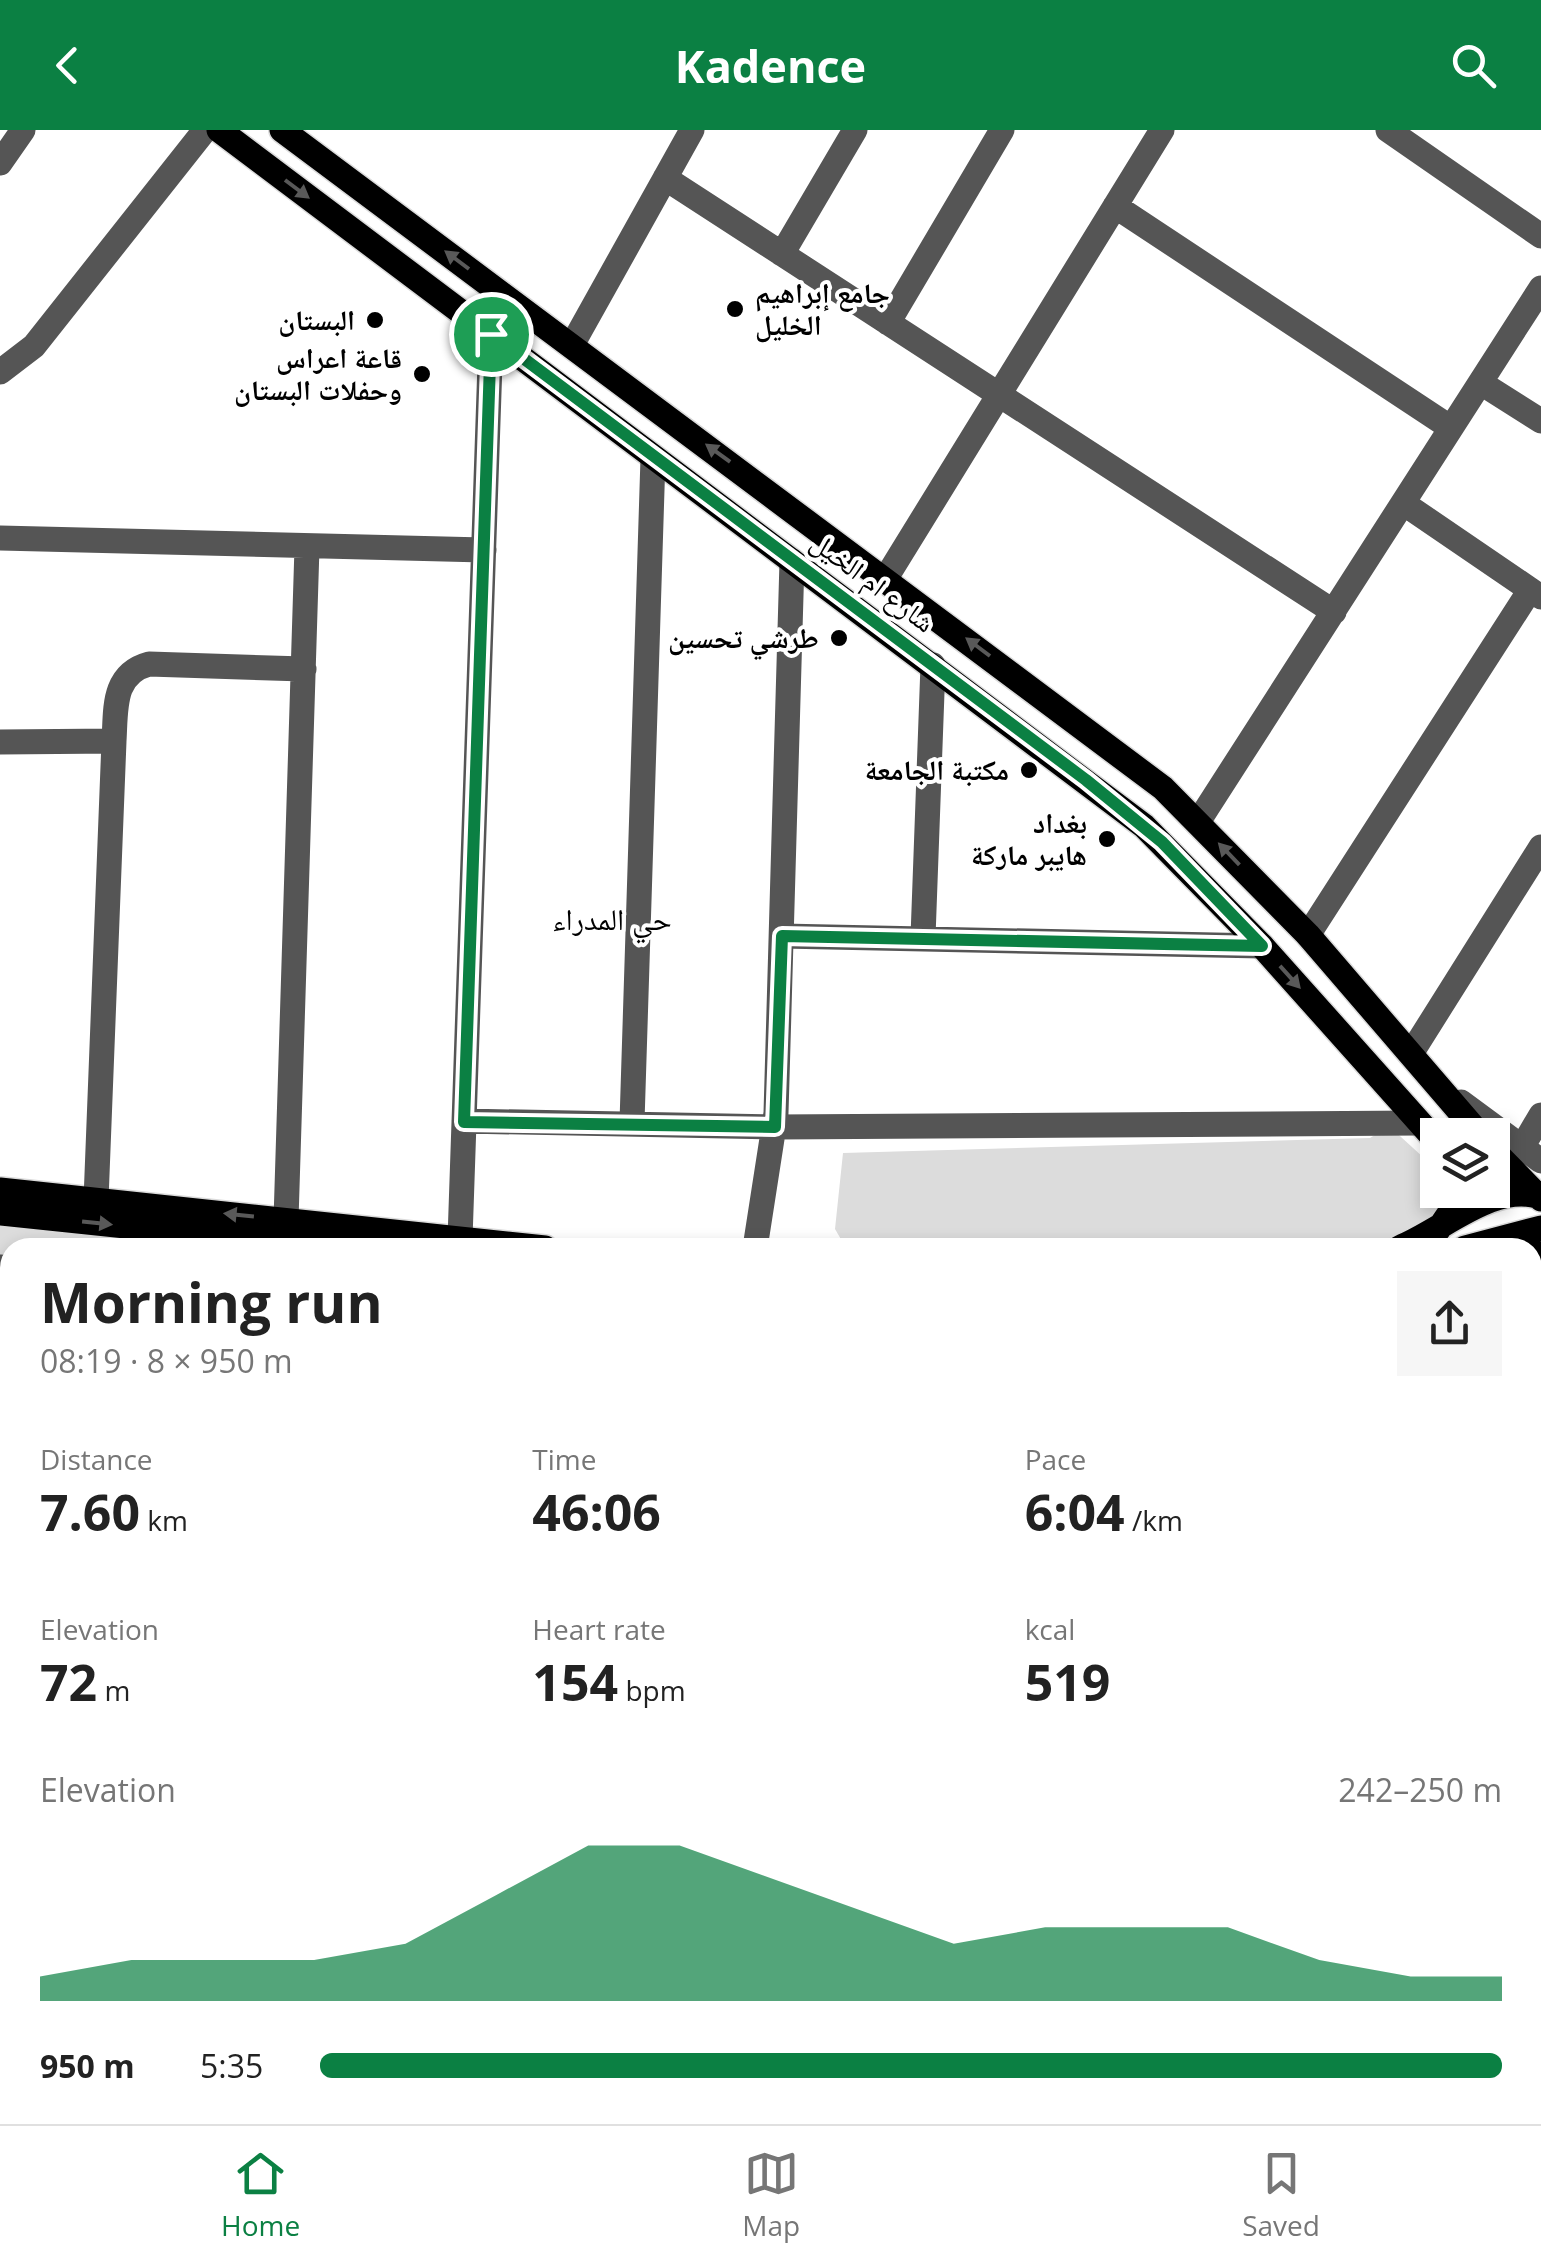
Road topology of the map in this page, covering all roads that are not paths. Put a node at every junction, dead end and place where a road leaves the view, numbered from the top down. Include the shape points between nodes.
1 (22, 130) edge
2 (206, 130) edge
3 (219, 130) edge
4 (282, 130) edge
5 (855, 130) edge
6 (1002, 130) edge
7 (1162, 130) edge
8 (1392, 131) edge
9 (683, 133) edge
10 (0, 163) edge
11 (665, 178) junction
12 (1114, 206) junction
13 (1541, 236) edge
14 (782, 254) junction
15 (1541, 288) edge
16 (888, 323) junction
17 (491, 334) junction
18 (572, 345) junction
19 (0, 372) edge
20 (1480, 382) junction
21 (998, 395) junction
22 (1541, 421) edge
23 (1451, 428) junction
24 (653, 458) junction
25 (1404, 503) junction
26 (0, 538) edge
27 (307, 548) junction
28 (484, 550) junction
29 (792, 560) junction
30 (886, 578) junction
31 (1536, 593) edge
32 (1334, 612) junction
33 (934, 665) junction
34 (304, 668) junction
35 (114, 740) junction
36 (0, 742) edge
37 (1198, 822) junction
38 (1541, 847) edge
39 (1308, 935) junction
40 (782, 936) junction
41 (923, 937) junction
42 (1262, 946) junction
43 (1412, 1052) junction
44 (1434, 1081) junction
45 (1541, 1115) edge
46 (1466, 1118) edge
47 (464, 1122) junction
48 (632, 1122) junction
49 (1419, 1123) joint
50 (775, 1127) junction
51 (1531, 1155) edge
52 (1510, 1167) edge
53 (0, 1190) edge
54 (1510, 1193) edge
55 (1540, 1198) edge
56 (96, 1200) junction
57 (1451, 1208) edge
58 (1468, 1208) edge
59 (1496, 1208) edge
60 (0, 1213) edge
61 (286, 1220) junction
62 (1436, 1232) junction
63 (239, 1238) edge
64 (451, 1238) edge
65 (460, 1238) edge
66 (757, 1238) edge
67 (1422, 1238) edge
68 (1523, 1238) edge

1 - 10 street
2 - 19 street via 34,346
3 -> 17 main road, شارع ام الخيل
18 -> 4 main road, شارع ام الخيل
5 - 14 street
6 - 16 street
7 - 12 street
8 - 13 street
9 - 11 street
11 - 14 street
11 - 18 street
12 - 21 street
12 - 23 street
14 - 16 street
15 - 20 street
16 - 21 street
17 - 24 main road, شارع ام الخيل
17 - 28 street
30 -> 18 main road, شارع ام الخيل
20 - 22 street
20 - 23 street
21 - 30 street
21 - 32 street
23 - 25 street
24 - 29 main road, شارع ام الخيل
24 - 48 street
25 - 31 street
25 - 32 street
26 - 27 street
27 - 28 street
27 - 34 street
28 - 47 street
29 - 33 main road, شارع ام الخيل
29 - 40 street
37 -> 30 main road, شارع ام الخيل via 1095,734
31 - 39 street
32 - 37 street
33 - 41 street
33 - 42 main road, شارع ام الخيل via 1144,826
34 - 35 street via 140,666 120,685
34 - 61 street
35 - 36 street
35 - 56 street
39 -> 37 main road, شارع ام الخيل
38 - 43 street
39 - 43 main road, شارع ام الخيل
40 - 41 street
40 - 50 street
41 - 42 street
42 -> 49 main road, شارع ام الخيل
43 - 44 main road, شارع ام الخيل
44 - 46 main road, شارع ام الخيل
44 - 51 street
45 - 51 street
47 - 48 street
47 - 65 street
48 - 50 street
49 - 50 street
50 - 66 street
52 - 55 main road
53 - 56 main road
54 - 55 main road
61 -> 56 main road
57 - 62 main road
58 - 62 main road
59 - 68 main road
60 -> 63 main road
61 - 64 main road
62 - 67 main road

